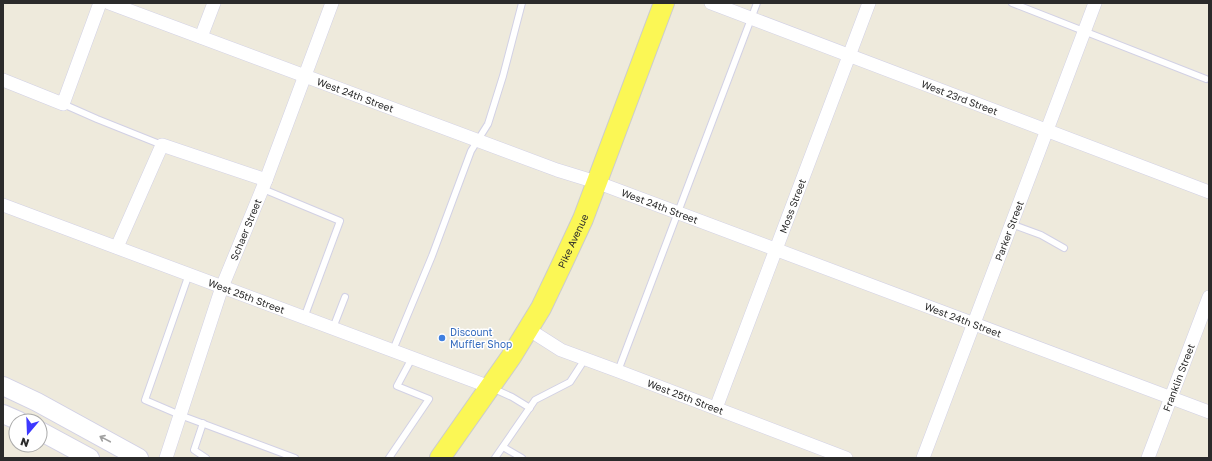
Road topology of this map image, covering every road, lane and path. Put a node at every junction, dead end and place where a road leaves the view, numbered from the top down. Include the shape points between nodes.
1 (100, 3) edge
2 (109, 3) edge
3 (214, 3) edge
4 (332, 3) edge
5 (522, 3) edge
6 (664, 3) edge
7 (711, 3) edge
8 (757, 3) edge
9 (869, 3) edge
10 (1012, 3) edge
11 (1095, 3) edge
12 (751, 18) junction
13 (1084, 31) junction
14 (201, 37) junction
15 (849, 56) junction
16 (304, 76) junction
17 (1206, 79) dead end
18 (3, 80) edge
19 (63, 104) junction
20 (1047, 130) junction
21 (478, 140) junction
22 (162, 145) junction
23 (596, 182) junction
24 (264, 184) junction
25 (1209, 192) edge
26 (3, 205) edge
27 (678, 212) junction
28 (1011, 224) junction
29 (117, 247) junction
30 (1064, 248) dead end
31 (776, 250) junction
32 (189, 274) junction
33 (222, 287) junction
34 (345, 297) dead end
35 (1209, 297) edge
36 (304, 318) junction
37 (974, 324) junction
38 (333, 328) junction
39 (528, 329) junction
40 (393, 350) junction
41 (412, 358) junction
42 (585, 359) junction
43 (618, 371) junction
44 (3, 386) edge
45 (490, 387) junction
46 (1170, 398) junction
47 (530, 408) junction
48 (716, 408) junction
49 (1209, 412) edge
50 (180, 415) junction
51 (203, 424) junction
52 (48, 435) edge
53 (503, 447) junction
54 (90, 458) edge
55 (139, 458) edge
56 (166, 458) edge
57 (206, 458) edge
58 (295, 458) edge
59 (389, 458) edge
60 (440, 458) edge
61 (495, 458) edge
62 (522, 458) edge
63 (846, 458) edge
64 (923, 458) edge
65 (1148, 458) edge

1 - 19 street
2 - 14 street, West 24th Street
3 - 14 street
4 - 16 street, Schaer Street
5 - 21 lane via 488,124
6 - 23 main road, Pike Avenue
7 - 12 street, West 23rd Street
8 - 12 lane
9 - 15 street, Moss Street
10 - 13 lane
11 - 13 street, Parker Street
12 - 15 street, West 23rd Street
12 - 27 lane
13 - 17 lane
13 - 20 street, Parker Street
14 - 16 street, West 24th Street
15 - 20 street, West 23rd Street
15 - 31 street, Moss Street
16 - 21 street, West 24th Street
16 - 24 street, Schaer Street
18 - 19 street
19 - 22 lane
20 - 25 street, West 23rd Street
20 - 28 street, Parker Street
21 - 23 street, West 24th Street
21 - 40 lane
22 - 24 street
22 - 29 street
23 - 27 street, West 24th Street
23 - 39 main road, Pike Avenue via 583,219 541,308
24 - 33 street, Schaer Street
24 - 36 lane via 340,221
26 - 29 street, West 25th Street
27 - 31 street, West 24th Street
27 - 43 lane
28 - 30 lane
28 - 37 street, Parker Street
29 - 32 street, West 25th Street
31 - 37 street, West 24th Street
31 - 48 street, Moss Street
32 - 33 street, West 25th Street
32 - 50 lane via 146,400
33 - 36 street, West 25th Street
33 - 50 street, Schaer Street
34 - 38 lane
35 - 46 street, Franklin Street
36 - 38 street, West 25th Street
37 - 46 street, West 24th Street
37 - 64 street, Parker Street
38 - 40 street, West 25th Street
39 - 42 street, West 25th Street via 561,350
39 - 45 main road, Pike Avenue
40 - 41 street, West 25th Street
41 - 45 street, West 25th Street
41 - 59 lane via 398,386 429,399
42 - 43 street, West 25th Street
42 - 47 lane via 570,382 535,400
43 - 48 street, West 25th Street
55 -> 44 main road
45 - 47 lane
45 - 60 main road, Pike Avenue
46 - 49 street, West 24th Street
46 - 65 street, Franklin Street
47 - 53 lane
48 - 63 street, West 25th Street
50 - 51 lane
50 - 56 street, Schaer Street
51 - 57 lane via 194,450
51 - 58 lane
52 - 54 main road
53 - 61 lane
53 - 62 lane

